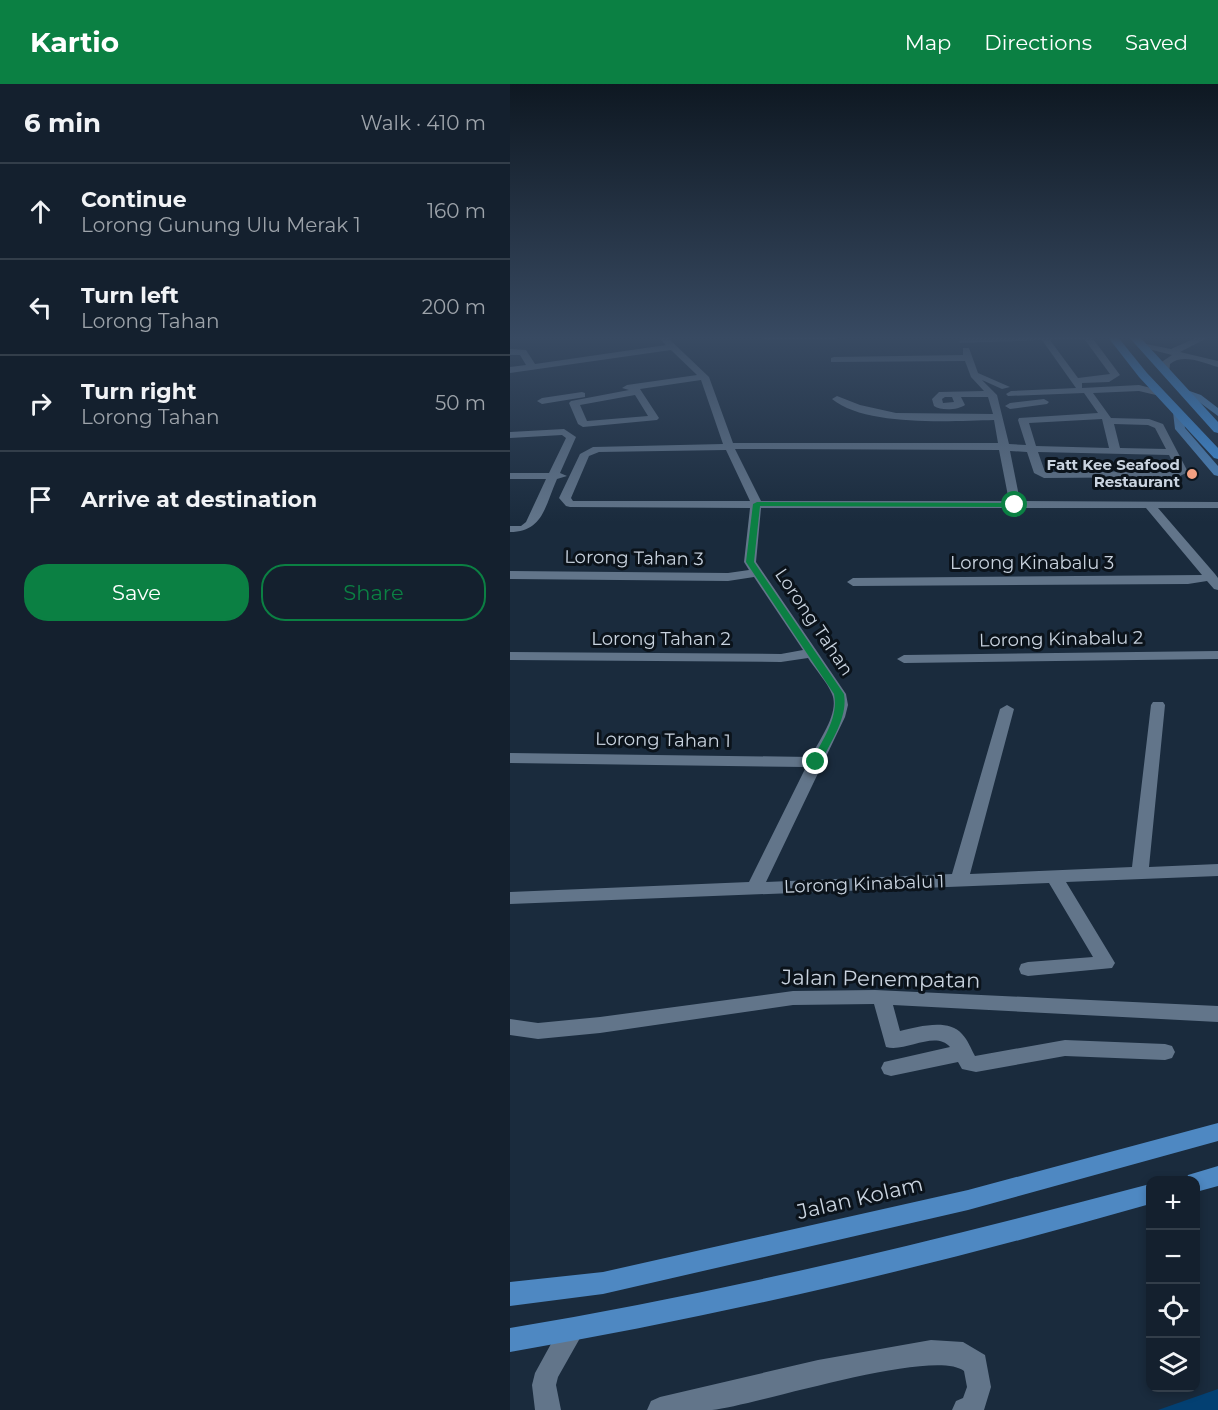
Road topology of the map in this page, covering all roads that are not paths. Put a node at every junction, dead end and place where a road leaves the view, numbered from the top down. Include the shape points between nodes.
1 (569, 398) edge
2 (600, 398) edge
3 (641, 398) edge
4 (710, 398) edge
5 (1000, 398) edge
6 (1020, 398) edge
7 (1020, 398) edge
8 (1090, 398) edge
9 (1165, 398) edge
10 (1189, 398) edge
11 (1198, 398) edge
12 (837, 399) dead end
13 (1005, 400) junction
14 (542, 401) dead end
15 (1178, 412) junction
16 (1218, 413) edge
17 (1106, 418) junction
18 (1023, 420) junction
19 (1218, 429) edge
20 (510, 435) edge
21 (729, 446) junction
22 (1004, 448) junction
23 (1032, 449) junction
24 (1115, 450) junction
25 (1173, 452) junction
26 (1218, 455) edge
27 (1218, 473) edge
28 (510, 476) edge
29 (553, 476) junction
30 (574, 476) junction
31 (757, 504) junction
32 (1015, 505) junction
33 (1149, 505) junction
34 (1218, 505) edge
35 (510, 529) edge
36 (757, 573) junction
37 (510, 575) edge
38 (853, 582) dead end
39 (1214, 582) edge
40 (811, 653) junction
41 (510, 656) edge
42 (1218, 656) edge
43 (904, 659) dead end
44 (1158, 705) dead end
45 (1007, 709) dead end
46 (510, 758) edge
47 (816, 762) junction
48 (1218, 870) edge
49 (1140, 873) junction
50 (1054, 877) junction
51 (958, 880) junction
52 (754, 889) junction
53 (510, 898) edge
54 (1028, 969) dead end
55 (882, 998) junction
56 (1218, 1014) edge
57 (510, 1027) edge
58 (1165, 1052) dead end
59 (961, 1053) junction
60 (891, 1068) dead end
61 (1218, 1132) edge
62 (1218, 1176) edge
63 (1200, 1181) edge
64 (1146, 1195) edge
65 (510, 1294) edge
66 (572, 1330) junction
67 (510, 1340) edge
68 (548, 1410) edge
69 (660, 1410) edge
70 (965, 1410) edge

1 - 14 street
2 - 3 street via 574,403 583,424 654,418
4 - 21 street
5 - 13 street
6 - 13 street
7 - 13 street
8 - 17 street
9 - 15 highway
10 - 19 highway
11 - 16 main road
12 - 13 street via 874,414 895,417
13 - 18 street via 1018,419
13 - 22 street
15 - 26 highway
15 - 27 main road via 1180,429
17 - 18 street
17 - 24 street
17 - 25 street via 1159,426
18 - 23 street
20 - 29 street via 564,432 571,437
21 - 22 street
21 - 30 street via 597,449 585,454
21 - 31 street
22 - 23 street
22 - 32 street
23 - 24 street
23 - 25 street via 1039,473 1044,475 1178,474 1183,472
24 - 25 street
28 - 29 street
29 - 30 street
29 - 35 street via 531,524 523,529
30 - 31 street via 565,498 570,504
31 - 32 street
31 - 36 street, Lorong Tahan via 749,557
32 - 33 street
33 - 34 street
33 - 39 street
36 - 37 street, Lorong Tahan 3 via 728,577
36 - 40 street, Lorong Tahan
38 - 39 street, Lorong Kinabalu 3
40 - 41 street, Lorong Tahan 2 via 781,658
40 - 47 street, Lorong Tahan via 839,694 841,705
42 - 43 street, Lorong Kinabalu 2
44 - 49 street
45 - 51 street
46 - 47 street, Lorong Tahan 1
47 - 52 street, Lorong Tahan
48 - 49 street, Lorong Kinabalu 1
49 - 50 street, Lorong Kinabalu 1
50 - 51 street, Lorong Kinabalu 1
50 - 54 street via 1106,963
51 - 52 street, Lorong Kinabalu 1
52 - 53 street, Lorong Kinabalu 1
55 - 56 street, Jalan Penempatan
55 - 57 street, Jalan Penempatan via 793,998 600,1025 538,1030
55 - 59 street via 892,1041 945,1034 954,1038
58 - 59 street via 1065,1048 976,1064
59 - 60 street
61 - 65 main road, Jalan Kolam via 957,1202 603,1283
62 - 63 main road
64 - 66 main road via 972,1242
66 - 67 main road
66 - 68 street via 547,1373 544,1385
69 - 70 street via 818,1372 931,1352 963,1354 976,1364 979,1387 974,1406

